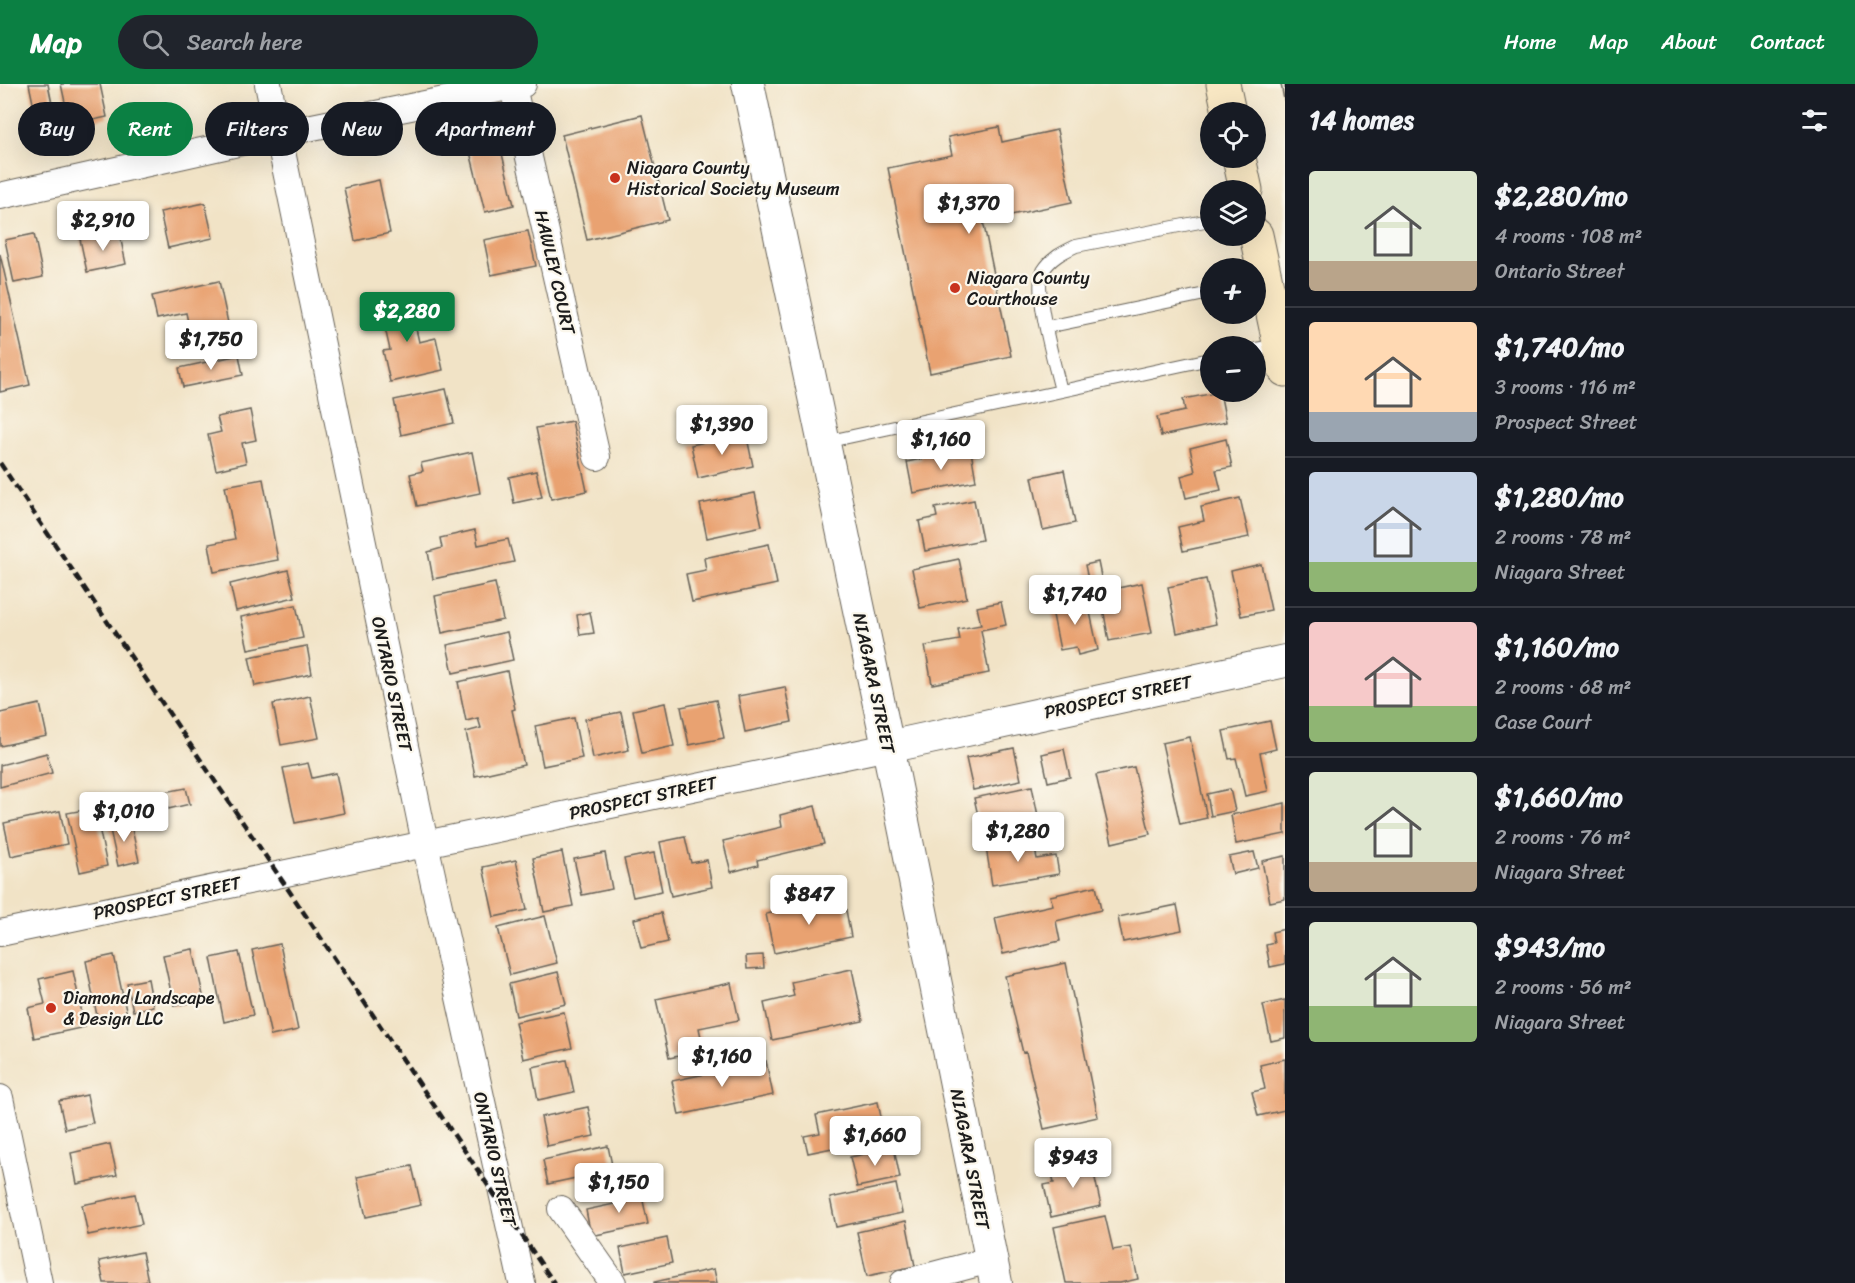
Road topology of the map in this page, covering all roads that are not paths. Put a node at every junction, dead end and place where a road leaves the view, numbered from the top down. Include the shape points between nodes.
1 (268, 84) edge
2 (748, 84) edge
3 (1223, 84) edge
4 (518, 85) edge
5 (272, 102) edge
6 (1227, 102) edge
7 (309, 128) edge
8 (205, 150) edge
9 (283, 156) edge
10 (0, 196) edge
11 (1200, 222) edge
12 (1200, 295) edge
13 (1266, 313) edge
14 (1047, 327) junction
15 (1273, 355) edge
16 (1200, 361) edge
17 (1061, 391) junction
18 (824, 442) junction
19 (597, 457) dead end
20 (1285, 661) edge
21 (888, 747) junction
22 (425, 843) junction
23 (0, 933) edge
24 (0, 1098) edge
25 (561, 1209) dead end
26 (993, 1271) edge
27 (39, 1283) edge
28 (522, 1283) edge
29 (613, 1283) edge
30 (903, 1283) edge

1 - 5 street, ONTARIO STREET
2 - 18 street, NIAGARA STREET
3 - 6 main road
4 - 7 street
4 - 19 street, HAWLEY COURT
8 - 10 street
9 - 22 street, ONTARIO STREET
11 - 14 lane via 1076,246 1058,254 1042,272 1039,292
12 - 14 lane
13 - 15 main road
14 - 17 lane
16 - 17 lane
17 - 18 lane
18 - 21 street, NIAGARA STREET
20 - 21 street, PROSPECT STREET
21 - 22 street, PROSPECT STREET
21 - 26 street, NIAGARA STREET
22 - 23 street, PROSPECT STREET
22 - 28 street, ONTARIO STREET
24 - 27 street
25 - 29 street
26 - 30 street

